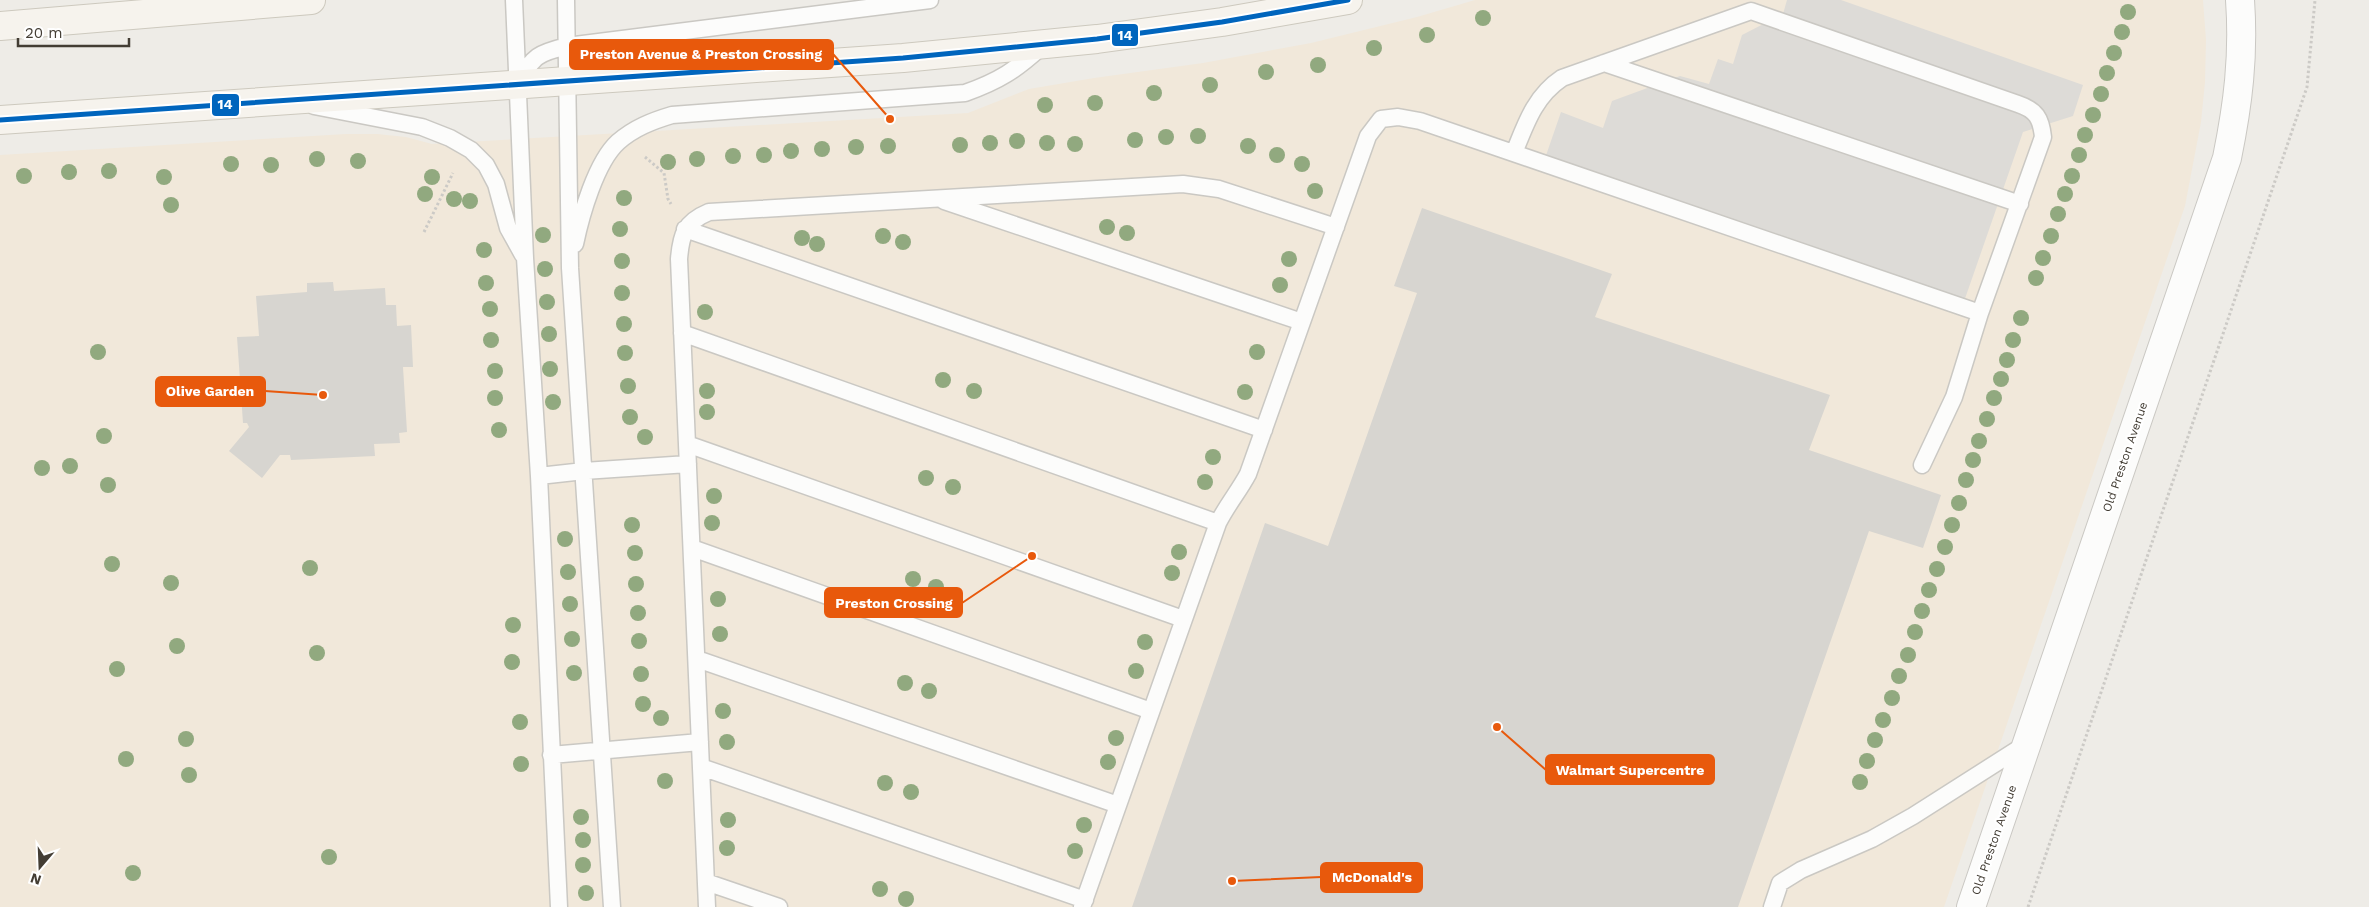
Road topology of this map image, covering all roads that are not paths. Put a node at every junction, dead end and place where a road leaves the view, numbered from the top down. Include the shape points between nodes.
1 (311, 0) edge
2 (514, 0) edge
3 (566, 0) edge
4 (930, 0) edge
5 (1348, 0) edge
6 (2240, 0) edge
7 (276, 2) edge
8 (0, 26) edge
9 (1043, 45) junction
10 (567, 46) junction
11 (1604, 63) junction
12 (568, 81) junction
13 (517, 83) junction
14 (288, 100) junction
15 (0, 120) edge
16 (1514, 153) junction
17 (934, 198) junction
18 (2020, 204) junction
19 (1336, 227) junction
20 (685, 229) junction
21 (525, 258) junction
22 (570, 268) junction
23 (1980, 313) junction
24 (1302, 322) junction
25 (682, 333) junction
26 (1264, 430) junction
27 (687, 444) junction
28 (688, 464) junction
29 (1922, 465) dead end
30 (584, 471) junction
31 (539, 476) junction
32 (1218, 523) junction
33 (692, 548) junction
34 (1183, 619) junction
35 (697, 659) junction
36 (1151, 711) junction
37 (700, 742) junction
38 (2027, 743) junction
39 (602, 750) junction
40 (551, 755) junction
41 (701, 767) junction
42 (1118, 805) junction
43 (706, 882) junction
44 (1083, 904) edge
45 (559, 907) edge
46 (612, 907) edge
47 (707, 907) edge
48 (779, 907) edge
49 (1772, 907) edge
50 (1971, 907) edge

1 - 7 main road
2 - 13 lane
3 - 10 lane
4 - 10 lane
5 - 9 main road via 1222,22
6 - 38 street, Old Preston Avenue via 2242,66 2227,158
7 - 8 main road
9 - 12 main road
9 - 22 lane via 1020,66 965,94 672,115 645,123 617,143 602,166 579,228
10 - 12 lane
10 - 13 lane via 534,58
11 - 16 lane via 1562,78 1550,86 1531,111
11 - 18 lane
11 - 18 lane via 1751,12 2030,108 2038,116 2043,137
12 - 13 main road
12 - 22 lane
13 - 14 main road
13 - 21 lane
14 - 15 main road
14 - 21 lane via 422,127 471,150 486,165 496,184 508,228
16 - 19 lane via 1420,121 1398,117 1381,119 1368,136
16 - 23 lane
17 - 19 lane via 1201,185
17 - 20 lane via 709,212 695,217
17 - 24 lane
18 - 23 lane
19 - 24 lane
20 - 25 lane via 679,259
20 - 26 lane
21 - 31 lane
22 - 30 lane
23 - 29 lane via 1954,397
24 - 26 lane
25 - 27 lane
25 - 32 lane
26 - 32 lane via 1248,474
27 - 28 lane
27 - 34 lane
28 - 30 lane
28 - 33 lane
30 - 31 lane
30 - 39 lane
31 - 40 lane
32 - 34 lane
33 - 35 lane
33 - 36 lane
34 - 36 lane
35 - 37 lane
35 - 42 lane
36 - 42 lane
37 - 39 lane
37 - 41 lane
38 - 49 lane via 1913,816 1780,883
38 - 50 street, Old Preston Avenue
39 - 40 lane
39 - 46 lane
40 - 45 lane
41 - 43 lane
41 - 44 lane
42 - 44 lane
43 - 47 lane
43 - 48 lane

